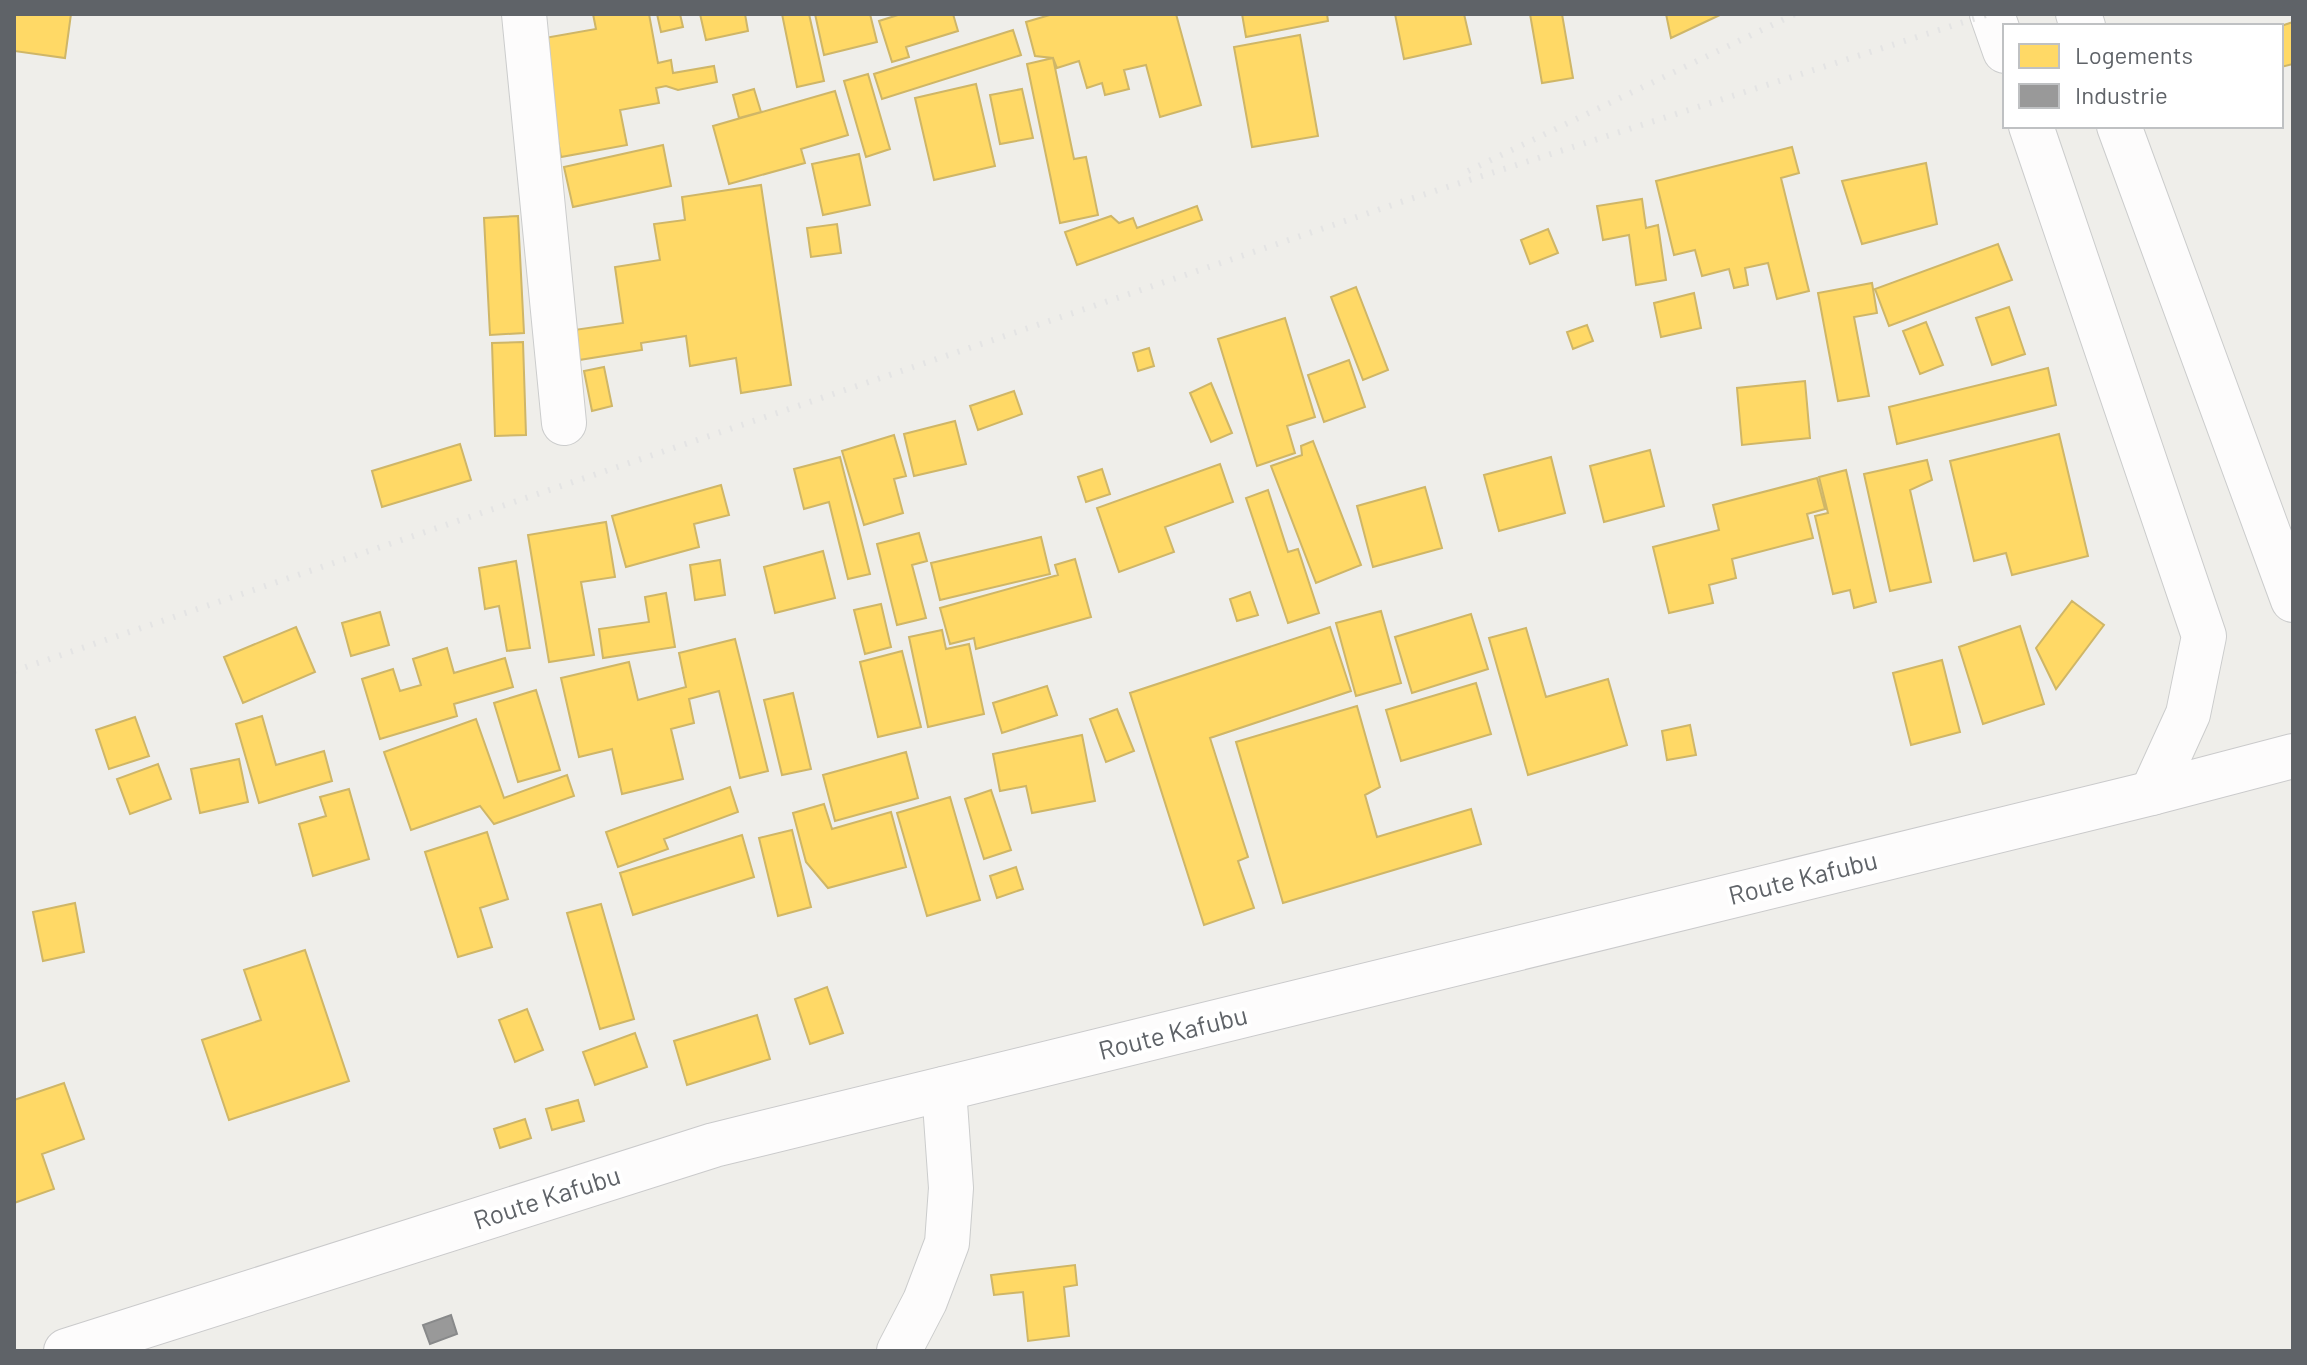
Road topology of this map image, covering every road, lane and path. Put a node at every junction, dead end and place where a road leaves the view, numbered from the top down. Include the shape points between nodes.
1 (524, 14) edge
2 (1992, 14) edge
3 (2003, 45) edge
4 (2032, 128) edge
5 (2120, 128) edge
6 (564, 423) dead end
7 (2293, 600) edge
8 (2293, 756) edge
9 (2152, 793) junction
10 (944, 1089) junction
11 (66, 1351) edge
12 (899, 1351) edge

1 - 6 main road
2 - 3 main road
4 - 9 main road via 2204,636 2188,714
5 - 7 main road
8 - 9 main road, Route Kafubu
9 - 10 main road, Route Kafubu
10 - 11 main road, Route Kafubu via 714,1145
10 - 12 main road via 951,1188 947,1243

